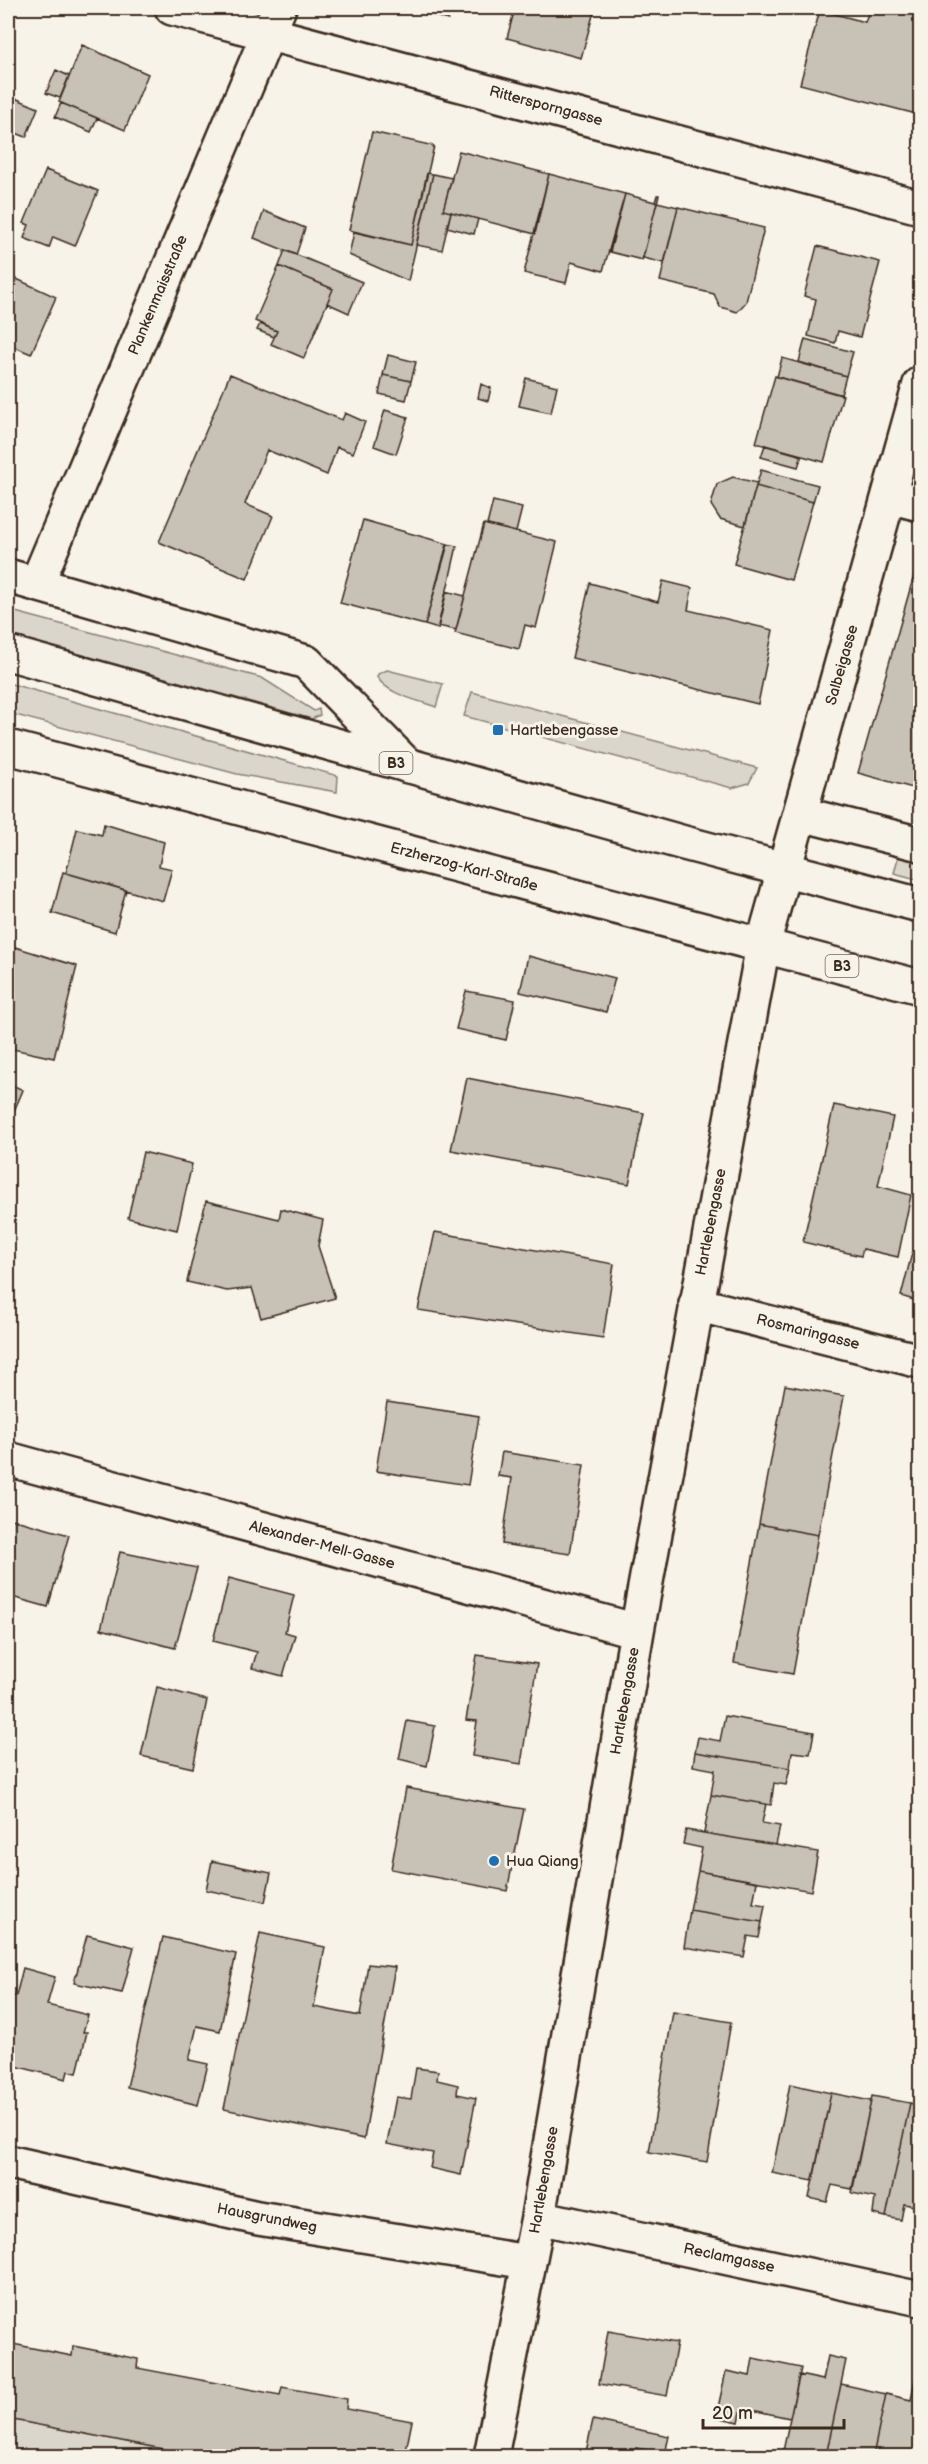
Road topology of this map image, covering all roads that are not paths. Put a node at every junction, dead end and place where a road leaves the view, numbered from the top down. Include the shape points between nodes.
1 (172, 8) edge
2 (274, 20) edge
3 (921, 207) edge
4 (921, 384) edge
5 (890, 496) junction
6 (921, 504) edge
7 (22, 579) edge
8 (8, 653) edge
9 (8, 747) edge
10 (408, 766) junction
11 (801, 814) junction
12 (921, 844) edge
13 (785, 870) junction
14 (921, 905) edge
15 (763, 945) junction
16 (921, 987) edge
17 (696, 1304) junction
18 (921, 1361) edge
19 (8, 1459) edge
20 (637, 1631) junction
21 (8, 2162) edge
22 (538, 2217) junction
23 (528, 2262) junction
24 (921, 2299) edge
25 (491, 2457) edge

1 - 2 street, Rittersporngasse
2 - 3 street, Rittersporngasse
2 - 7 street, Plankenmaisstraße
4 - 5 street, Salbeigasse
5 - 6 street
5 - 11 street, Salbeigasse
7 - 10 street via 306,662
8 - 10 street, B3
9 - 15 street, Erzherzog-Karl-Straße / B3
10 - 13 street, B3
11 - 12 street
11 - 13 street, Salbeigasse
13 - 14 street, B3
13 - 15 street, Salbeigasse
15 - 16 street, Erzherzog-Karl-Straße / B3
15 - 17 street, Hartlebengasse
17 - 18 street, Rosmaringasse
17 - 20 street, Hartlebengasse
19 - 20 street, Alexander-Mell-Gasse
20 - 22 street, Hartlebengasse
21 - 23 street, Hausgrundweg via 258,2218
22 - 23 street, Hartlebengasse
22 - 24 street, Reclamgasse
23 - 25 street, Hartlebengasse

